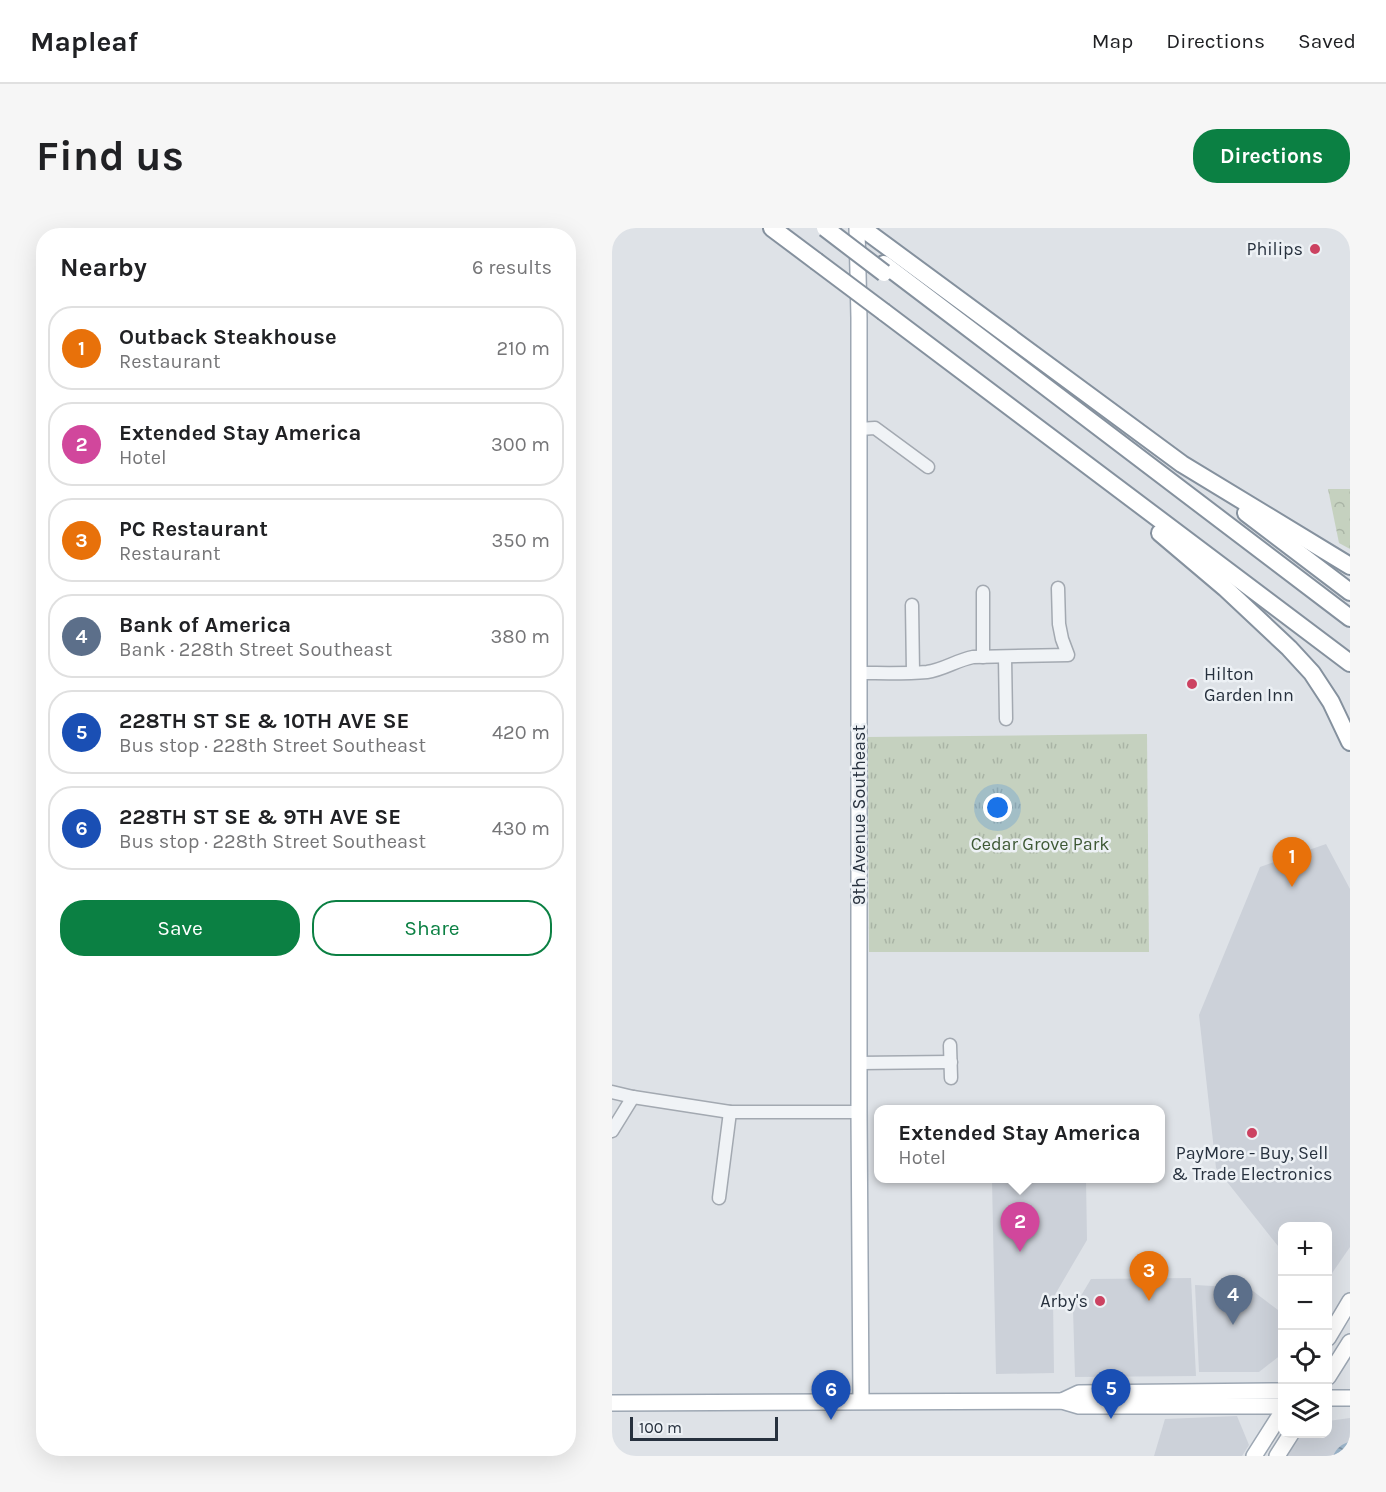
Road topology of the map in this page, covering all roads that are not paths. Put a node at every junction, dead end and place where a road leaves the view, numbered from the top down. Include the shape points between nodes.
1 (772, 228) edge
2 (784, 228) edge
3 (825, 228) edge
4 (838, 228) edge
5 (857, 228) edge
6 (862, 228) edge
7 (818, 258) junction
8 (884, 268) junction
9 (885, 308) junction
10 (1017, 412) junction
11 (859, 429) junction
12 (1182, 464) junction
13 (928, 466) dead end
14 (1350, 566) edge
15 (1058, 588) dead end
16 (983, 592) dead end
17 (1350, 592) edge
18 (912, 606) dead end
19 (1350, 618) edge
20 (1350, 624) edge
21 (1350, 653) edge
22 (983, 657) junction
23 (1005, 657) junction
24 (1350, 663) edge
25 (913, 672) junction
26 (859, 673) junction
27 (1006, 719) dead end
28 (1350, 742) edge
29 (950, 1045) dead end
30 (951, 1062) junction
31 (859, 1063) junction
32 (951, 1078) dead end
33 (612, 1092) edge
34 (633, 1096) junction
35 (730, 1112) junction
36 (859, 1112) junction
37 (612, 1131) edge
38 (718, 1198) dead end
39 (1350, 1301) edge
40 (1332, 1331) edge
41 (1350, 1342) edge
42 (1332, 1371) edge
43 (1278, 1391) edge
44 (1332, 1398) edge
45 (1350, 1398) edge
46 (861, 1401) junction
47 (1062, 1401) junction
48 (612, 1403) edge
49 (1278, 1406) edge
50 (1278, 1418) edge
51 (1288, 1438) edge
52 (1254, 1456) edge
53 (1277, 1456) edge

1 - 7 highway
2 - 7 highway
3 - 8 highway, bridge
4 - 8 highway
5 - 11 main road, 9th Avenue Southeast
6 - 12 highway
7 - 9 highway, bridge
8 - 19 highway
8 - 20 highway
9 - 10 highway
9 - 21 highway
10 - 24 highway
10 - 28 highway via 1225,588 1289,648 1319,682
11 - 13 street via 875,428
11 - 26 main road, 9th Avenue Southeast
12 - 14 highway
12 - 17 highway
15 - 23 street via 1059,624 1068,655
16 - 22 street
18 - 25 street
22 - 23 street
22 - 25 street via 963,659 928,672
23 - 27 street
25 - 26 street
26 - 31 main road, 9th Avenue Southeast
29 - 30 street
30 - 31 street
30 - 32 street
31 - 36 main road, 9th Avenue Southeast
33 - 34 street
34 - 35 street
34 - 37 street
35 - 36 street
35 - 38 street
36 - 46 main road, 9th Avenue Southeast
39 - 40 main road
41 - 42 main road
43 - 47 main road via 1079,1393
44 - 45 main road
46 - 47 main road
46 - 48 main road
47 - 49 main road via 1079,1406
50 - 52 main road
51 - 53 main road

